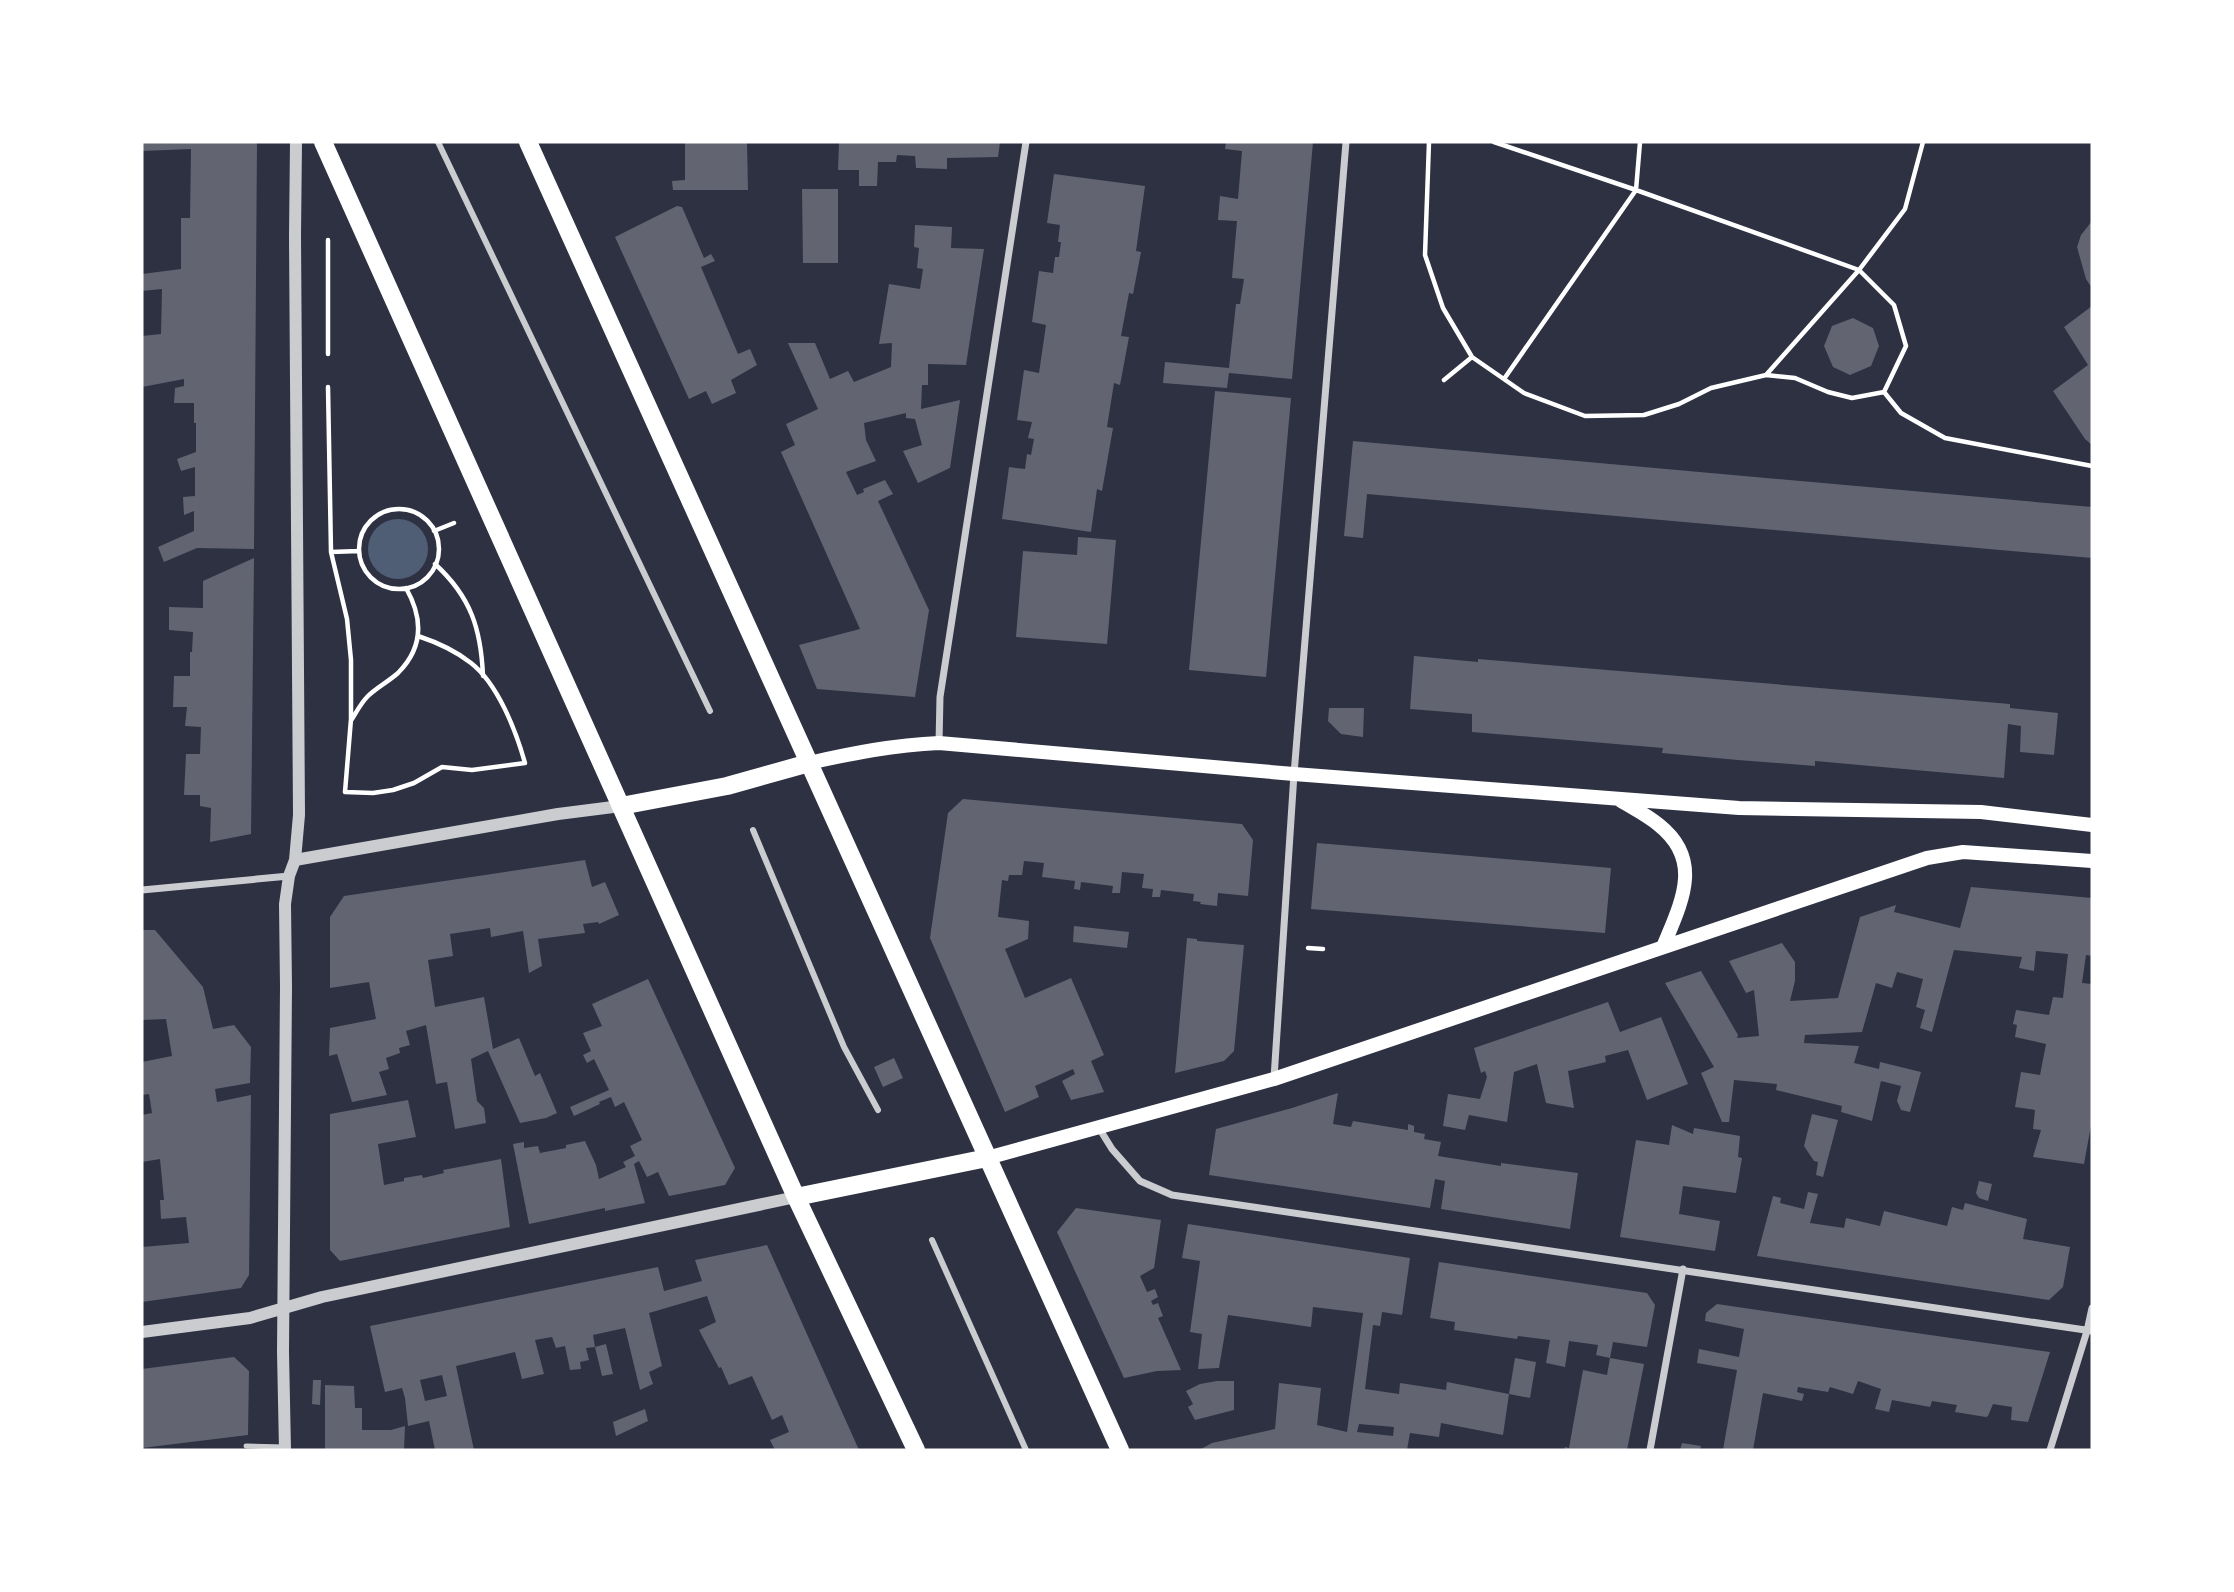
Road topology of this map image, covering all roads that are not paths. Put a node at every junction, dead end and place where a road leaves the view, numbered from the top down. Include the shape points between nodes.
1 (296, 142) edge
2 (323, 142) edge
3 (438, 142) edge
4 (528, 142) edge
5 (1026, 142) edge
6 (1346, 142) edge
7 (710, 711) dead end
8 (939, 743) junction
9 (809, 764) junction
10 (1294, 774) junction
11 (1615, 798) junction
12 (621, 806) junction
13 (2092, 825) edge
14 (753, 830) dead end
15 (295, 860) junction
16 (2092, 861) edge
17 (289, 876) junction
18 (142, 890) edge
19 (1663, 947) junction
20 (1274, 1079) junction
21 (878, 1110) dead end
22 (1099, 1127) junction
23 (987, 1158) junction
24 (796, 1197) junction
25 (932, 1240) dead end
26 (1683, 1269) junction
27 (285, 1307) junction
28 (2092, 1308) edge
29 (2090, 1331) edge
30 (142, 1332) edge
31 (246, 1446) dead end
32 (285, 1449) edge
33 (916, 1450) edge
34 (1026, 1450) edge
35 (1120, 1450) edge
36 (1650, 1450) edge
37 (2050, 1450) edge

1 - 15 street via 299,815
2 - 12 main road
3 - 7 street
4 - 9 main road
5 - 8 street via 940,697
6 - 10 street
8 - 9 main road via 899,745
8 - 10 main road
9 - 12 main road via 727,786
9 - 23 main road
10 - 11 main road
10 - 20 street
11 - 13 main road via 1739,808 1981,811
11 - 19 main road via 1658,824 1682,854 1685,888
12 - 15 street
12 - 24 main road
14 - 21 street via 844,1047
15 - 17 street
16 - 19 main road via 1963,852 1927,858
17 - 18 street
17 - 27 street via 285,904
19 - 20 main road
20 - 22 main road
22 - 23 main road
22 - 26 street via 1140,1181 1172,1195
23 - 24 main road
23 - 35 main road
24 - 27 street
24 - 33 main road
25 - 34 street
26 - 29 street
26 - 36 street
27 - 30 street via 250,1318
27 - 32 street
28 - 29 street
29 - 37 street
31 - 32 lane

